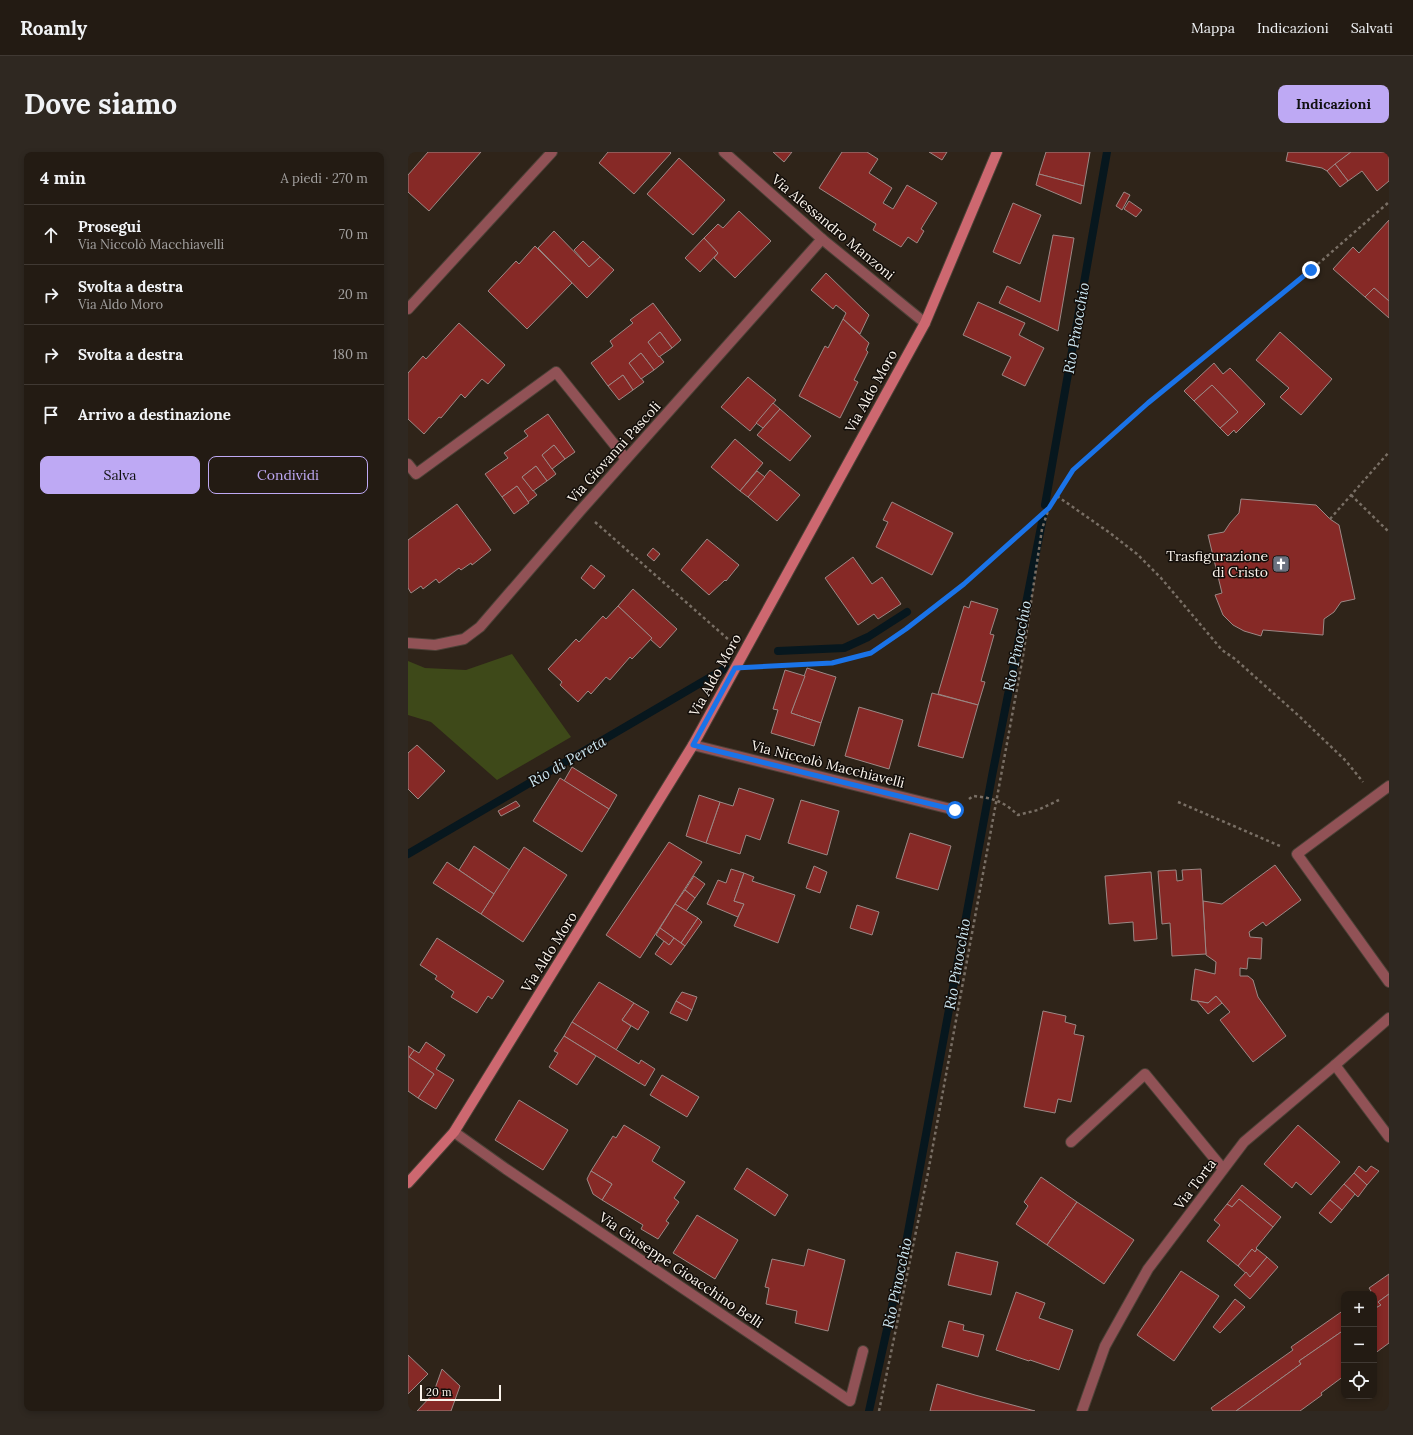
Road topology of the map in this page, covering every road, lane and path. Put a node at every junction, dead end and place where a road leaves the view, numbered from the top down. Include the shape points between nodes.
1 (552, 152) edge
2 (724, 152) edge
3 (997, 152) edge
4 (1389, 202) edge
5 (822, 239) junction
6 (408, 308) edge
7 (925, 323) junction
8 (1389, 452) edge
9 (626, 459) junction
10 (408, 464) edge
11 (1351, 495) junction
12 (1057, 496) junction
13 (1049, 508) junction
14 (581, 510) junction
15 (1330, 519) dead end
16 (1389, 532) edge
17 (723, 635) dead end
18 (408, 643) edge
19 (735, 668) junction
20 (693, 745) junction
21 (1389, 786) edge
22 (1375, 796) junction
23 (985, 797) dead end
24 (997, 800) junction
25 (1059, 800) dead end
26 (1178, 802) dead end
27 (955, 810) dead end
28 (1297, 854) junction
29 (1389, 982) edge
30 (1389, 1018) edge
31 (1335, 1065) junction
32 (454, 1132) junction
33 (1389, 1137) edge
34 (1071, 1142) dead end
35 (1224, 1169) junction
36 (408, 1183) edge
37 (863, 1351) dead end
38 (879, 1411) edge
39 (1082, 1411) edge

1 - 6 street
2 - 5 street, Via Alessandro Manzoni
3 - 7 main road, Via Aldo Moro
4 - 12 path via 1148,403 1073,470
5 - 7 street, Via Alessandro Manzoni
5 - 9 street, Via Giovanni Pascoli
7 - 19 main road, Via Aldo Moro
8 - 11 path
9 - 10 street via 556,372 416,474
9 - 14 street, Via Giovanni Pascoli
11 - 15 path
11 - 16 path
12 - 13 path
12 - 22 path via 1137,554 1161,578 1222,650 1272,692 1346,761
13 - 19 path via 964,584 871,653 832,663
13 - 24 path via 1042,529 1024,656
14 - 17 path
14 - 18 street, Via Giovanni Pascoli via 480,627 464,639 435,645
19 - 20 main road, Via Aldo Moro
20 - 27 street, Via Niccolò Macchiavelli
20 - 32 main road, Via Aldo Moro
21 - 22 street
22 - 28 street
23 - 24 path
24 - 25 path via 1018,815 1038,810
24 - 38 path via 927,1178
26 - 28 path
28 - 29 street
30 - 31 street, Via Torta
31 - 33 street
31 - 35 street, Via Torta via 1244,1142
32 - 36 main road, Via Aldo Moro
32 - 37 street, Via Giuseppe Gioacchino Belli via 850,1400
34 - 35 street via 1145,1074
35 - 39 street, Via Torta via 1148,1269 1105,1346

